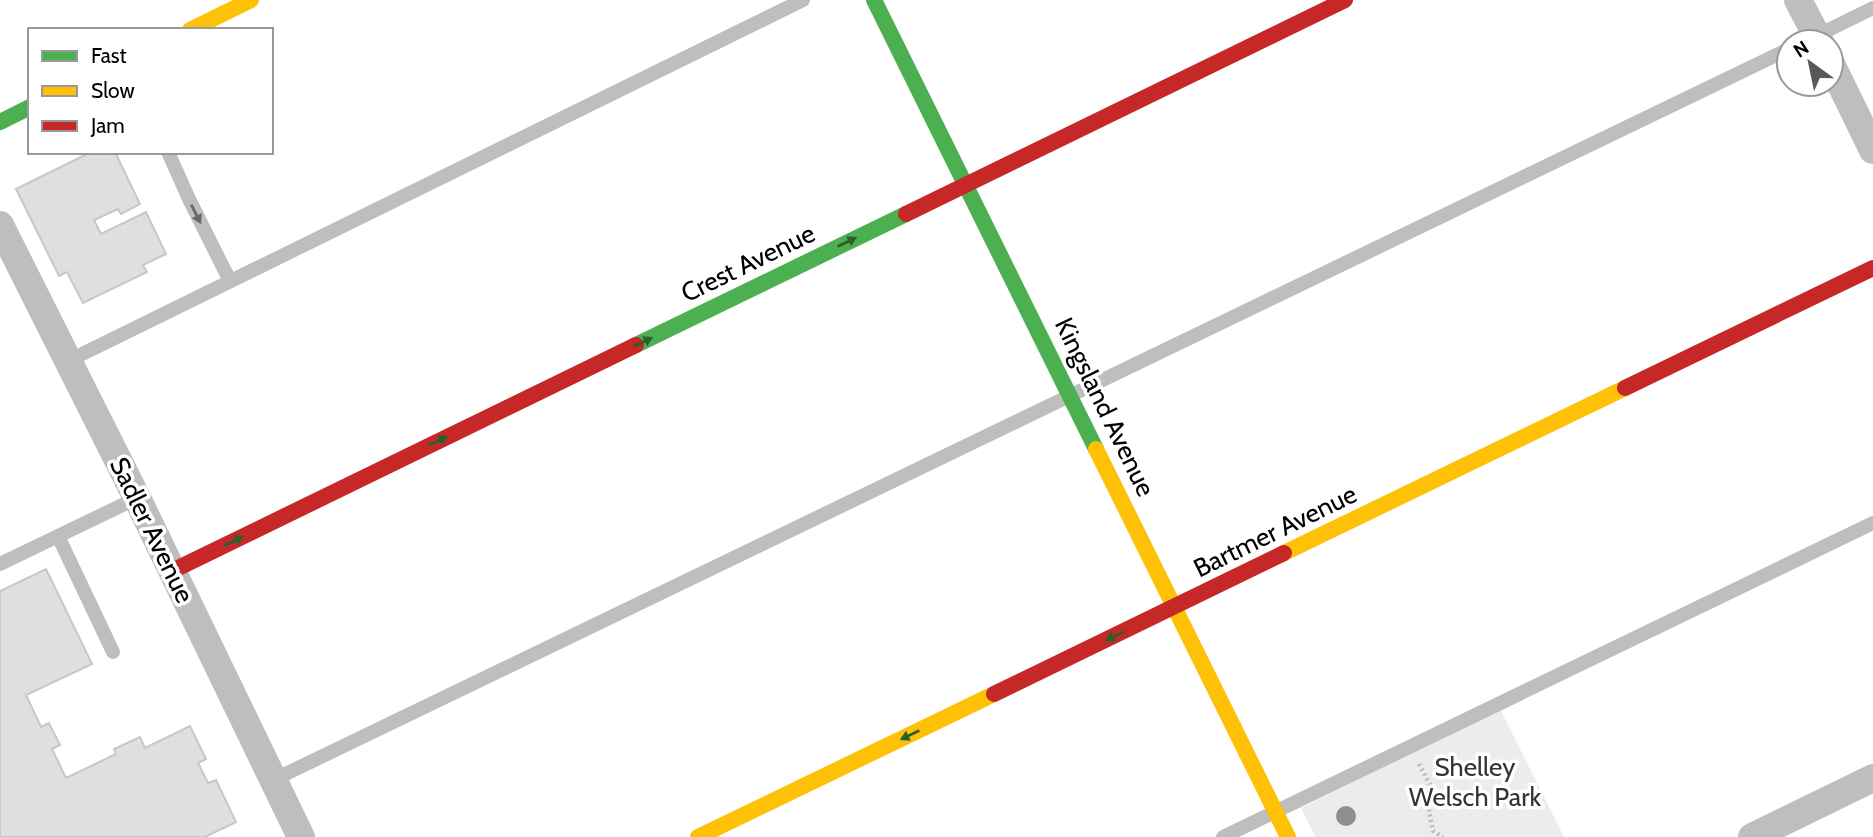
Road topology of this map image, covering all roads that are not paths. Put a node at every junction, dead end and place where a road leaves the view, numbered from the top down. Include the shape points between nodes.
1 (251, 0) edge
2 (803, 0) edge
3 (874, 0) edge
4 (1345, 0) edge
5 (1798, 0) edge
6 (1873, 8) edge
7 (194, 28) edge
8 (1809, 28) edge
9 (1836, 28) edge
10 (1775, 56) edge
11 (1845, 93) edge
12 (28, 108) edge
13 (0, 122) edge
14 (1873, 150) edge
15 (169, 154) edge
16 (966, 184) junction
17 (0, 225) edge
18 (1873, 268) edge
19 (230, 281) junction
20 (68, 361) junction
21 (1072, 395) junction
22 (137, 498) junction
23 (1873, 523) edge
24 (58, 536) junction
25 (0, 564) edge
26 (172, 571) junction
27 (1176, 606) junction
28 (113, 652) dead end
29 (1873, 778) edge
30 (274, 780) junction
31 (1276, 812) junction
32 (301, 837) edge
33 (698, 837) edge
34 (1223, 837) edge
35 (1288, 837) edge
36 (1752, 837) edge

1 - 7 street
2 - 19 lane
3 - 16 street, Kingsland Avenue
4 - 16 street, Crest Avenue
5 - 8 street
6 - 9 lane
10 - 21 lane
11 - 14 street
12 - 13 street
15 -> 19 lane
16 - 21 street, Kingsland Avenue
26 -> 16 street, Crest Avenue
17 - 20 street, Sadler Avenue
18 - 27 street, Bartmer Avenue
19 - 20 lane
20 - 22 street, Sadler Avenue
21 - 27 street, Kingsland Avenue
21 - 30 lane
22 - 24 lane
22 - 26 street, Sadler Avenue
23 - 31 lane
24 - 25 lane
24 - 28 lane
26 - 30 street, Sadler Avenue
27 - 31 street, Kingsland Avenue
27 -> 33 street, Bartmer Avenue
29 - 36 street
30 - 32 street, Sadler Avenue
31 - 34 lane
31 - 35 street, Kingsland Avenue

